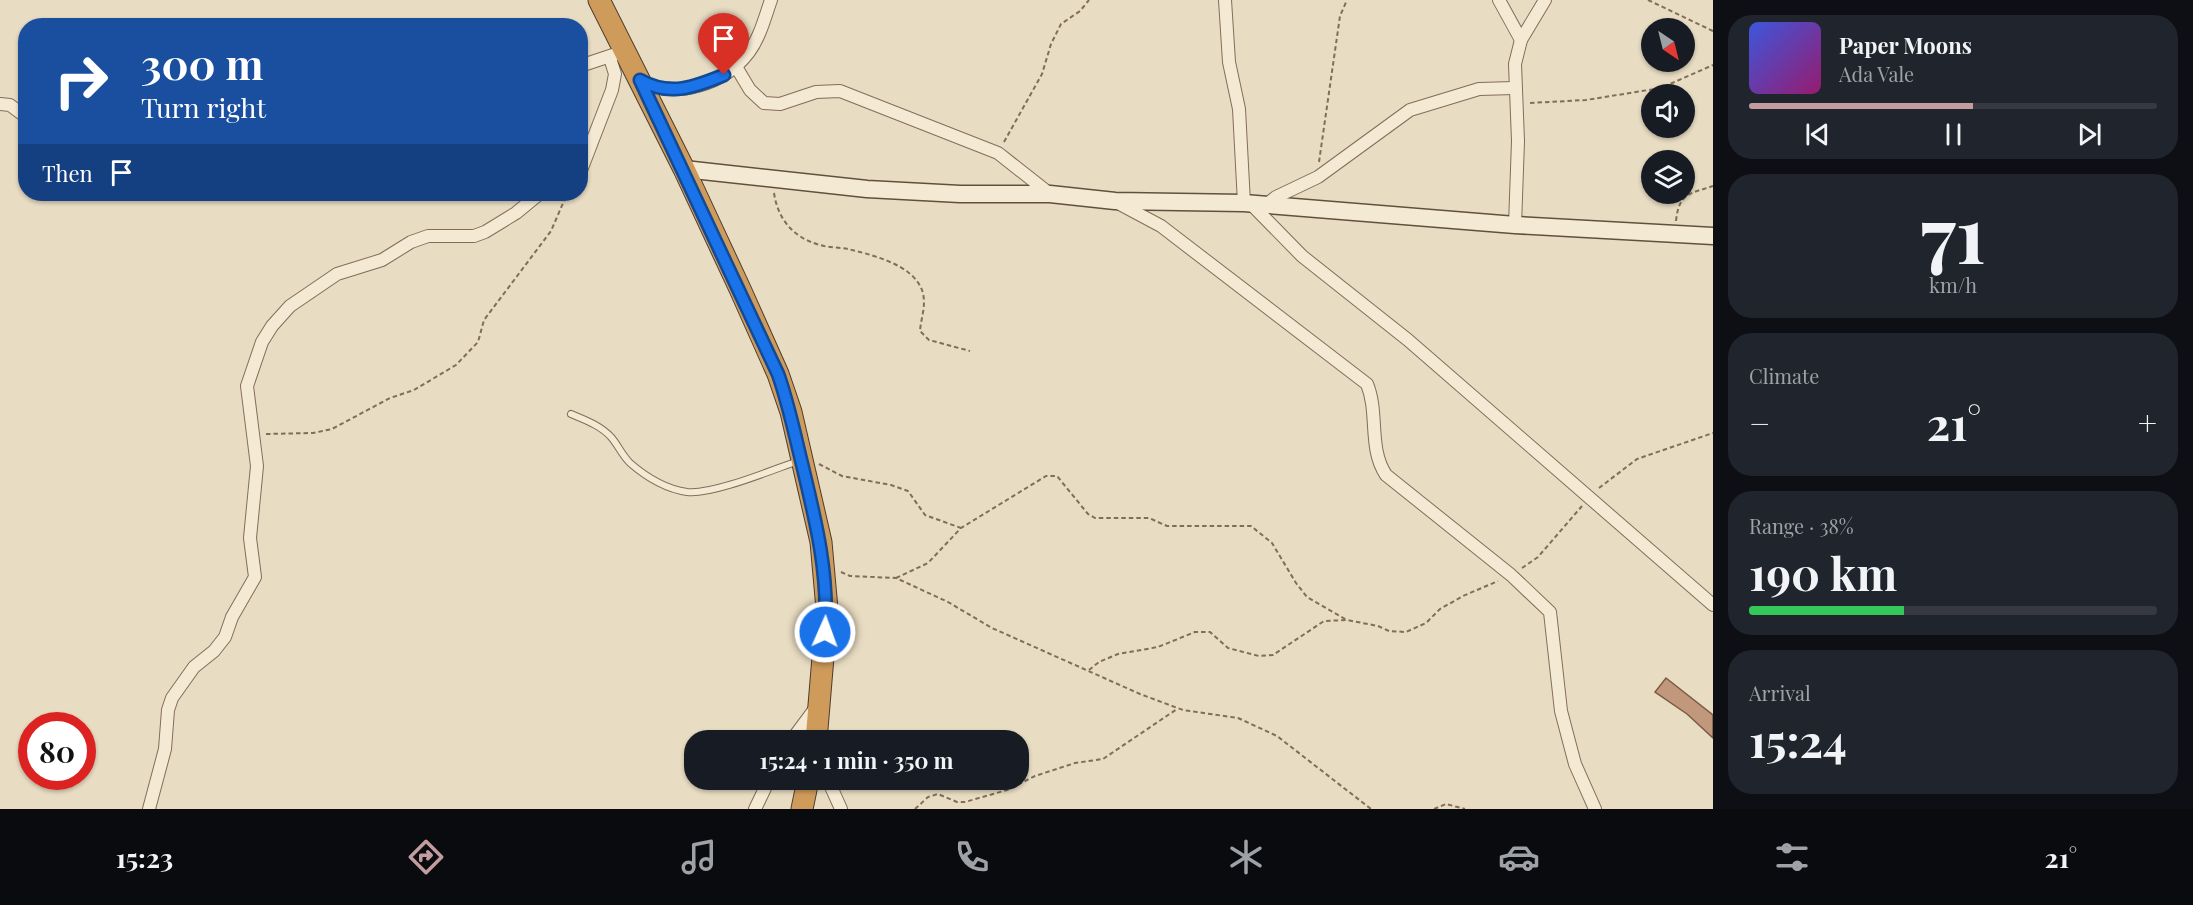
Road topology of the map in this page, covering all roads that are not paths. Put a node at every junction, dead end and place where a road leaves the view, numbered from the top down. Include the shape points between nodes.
1 (599, 0) edge
2 (771, 0) edge
3 (1226, 0) edge
4 (1499, 0) edge
5 (1545, 0) edge
6 (1521, 40) junction
7 (617, 53) junction
8 (588, 63) edge
9 (735, 65) junction
10 (640, 80) junction
11 (1514, 88) junction
12 (0, 104) edge
13 (18, 111) edge
14 (588, 152) edge
15 (684, 170) junction
16 (1050, 194) junction
17 (531, 201) edge
18 (1115, 201) junction
19 (1254, 205) junction
20 (1515, 225) junction
21 (1713, 236) edge
22 (571, 414) dead end
23 (801, 460) junction
24 (1713, 605) edge
25 (820, 702) junction
26 (799, 730) edge
27 (817, 730) edge
28 (764, 790) edge
29 (806, 790) edge
30 (833, 790) edge
31 (149, 809) edge
32 (755, 809) edge
33 (802, 809) edge
34 (842, 809) edge
35 (1594, 809) edge

1 - 7 highway
2 - 9 street via 749,52
3 - 19 street via 1229,62
4 - 6 street
5 - 6 street
6 - 11 street
7 - 8 street
7 - 10 highway
7 - 14 street via 612,90
9 - 10 street via 724,75 688,88 667,91
9 - 16 street via 750,90 764,103 780,104 816,92 840,91 998,153
10 - 15 highway
11 - 19 street via 1479,89 1410,110 1318,177
11 - 20 street via 1518,104
12 - 13 street
15 - 16 street via 867,189
15 - 23 highway via 778,374
16 - 18 street
17 - 31 street via 485,232 474,236 437,234 411,242 382,260 337,274 290,306 262,342 247,386 257,466 250,538 255,577 225,637 194,667 172,698 165,749
18 - 19 street
18 - 35 street via 1161,226 1368,384 1376,450 1386,475 1511,575 1550,612 1561,711 1575,764
19 - 20 street
19 - 24 street via 1302,256 1408,340
20 - 21 street
22 - 23 lane via 598,426 639,470 666,487 688,492
23 - 25 highway via 821,542 827,609
25 - 26 street
25 - 27 highway
28 - 32 street
29 - 33 highway
30 - 34 street

